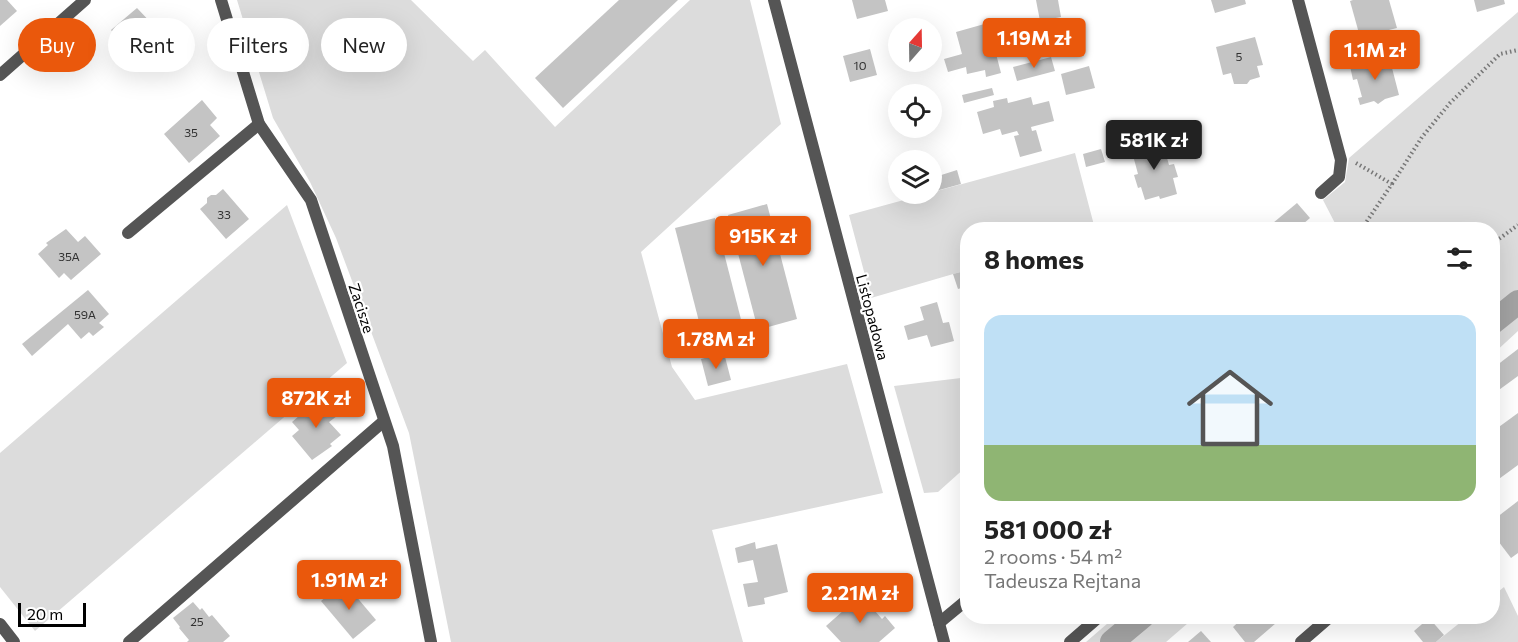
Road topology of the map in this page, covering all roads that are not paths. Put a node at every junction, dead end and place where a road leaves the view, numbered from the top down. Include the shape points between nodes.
1 (85, 0) edge
2 (221, 0) edge
3 (774, 0) edge
4 (1298, 0) edge
5 (0, 75) edge
6 (259, 124) junction
7 (1321, 193) dead end
8 (128, 233) dead end
9 (384, 421) junction
10 (960, 606) edge
11 (939, 623) junction
12 (0, 624) edge
13 (1091, 624) edge
14 (1321, 624) edge
15 (14, 642) edge
16 (129, 642) edge
17 (431, 642) edge
18 (944, 642) edge
19 (1070, 642) edge
20 (1300, 642) edge

1 - 5 street
2 - 6 street, Zacisze
3 - 11 street, Listopadowa
4 - 7 street via 1341,167 1339,177
6 - 8 street
6 - 9 street, Zacisze via 311,200
9 - 16 street
9 - 17 street, Zacisze via 393,446
10 - 11 street
11 - 18 street, Listopadowa
12 - 15 street
13 - 19 street
14 - 20 street

